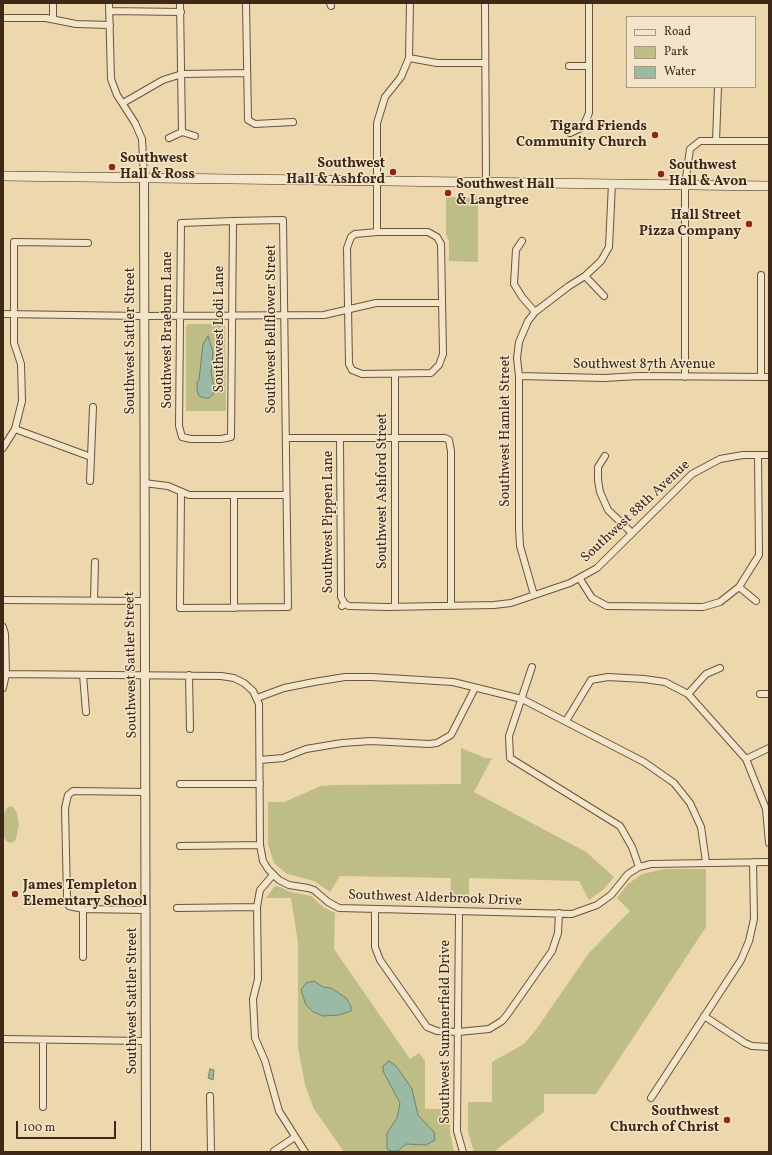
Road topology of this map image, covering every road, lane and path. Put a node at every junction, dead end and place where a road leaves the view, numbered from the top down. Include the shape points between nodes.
1 (53, 3) edge
2 (109, 3) edge
3 (180, 3) edge
4 (246, 3) edge
5 (410, 3) edge
6 (485, 3) edge
7 (589, 3) edge
8 (109, 11) junction
9 (180, 12) junction
10 (3, 18) edge
11 (53, 19) junction
12 (110, 25) junction
13 (409, 58) junction
14 (485, 63) junction
15 (569, 66) dead end
16 (588, 66) junction
17 (246, 73) junction
18 (182, 74) junction
19 (718, 88) edge
20 (122, 103) junction
21 (293, 122) dead end
22 (182, 132) junction
23 (570, 133) dead end
24 (195, 136) dead end
25 (169, 138) dead end
26 (716, 141) junction
27 (769, 141) edge
28 (3, 176) edge
29 (144, 178) junction
30 (377, 180) junction
31 (486, 182) junction
32 (612, 183) junction
33 (685, 185) junction
34 (769, 186) edge
35 (233, 221) junction
36 (378, 232) junction
37 (522, 241) dead end
38 (88, 243) dead end
39 (761, 275) dead end
40 (585, 276) junction
41 (604, 296) dead end
42 (442, 303) junction
43 (347, 310) junction
44 (535, 312) junction
45 (3, 314) edge
46 (14, 314) junction
47 (180, 315) junction
48 (285, 315) junction
49 (143, 316) junction
50 (232, 316) junction
51 (395, 375) junction
52 (519, 376) junction
53 (685, 377) junction
54 (761, 377) junction
55 (769, 377) edge
56 (93, 407) dead end
57 (15, 429) junction
58 (231, 437) joint
59 (286, 438) junction
60 (340, 438) junction
61 (395, 438) junction
62 (3, 448) edge
63 (758, 455) junction
64 (769, 455) edge
65 (91, 456) junction
66 (606, 456) dead end
67 (90, 481) dead end
68 (144, 483) junction
69 (181, 493) junction
70 (234, 495) junction
71 (286, 495) junction
72 (632, 533) junction
73 (95, 562) dead end
74 (580, 579) junction
75 (739, 587) junction
76 (534, 595) junction
77 (3, 600) edge
78 (94, 601) junction
79 (144, 601) junction
80 (756, 601) dead end
81 (344, 605) joint
82 (452, 606) junction
83 (396, 607) junction
84 (234, 608) junction
85 (3, 627) edge
86 (532, 667) dead end
87 (720, 668) dead end
88 (4, 674) edge
89 (83, 675) junction
90 (146, 675) junction
91 (189, 675) junction
92 (3, 688) edge
93 (475, 688) junction
94 (688, 694) junction
95 (760, 694) dead end
96 (769, 694) edge
97 (257, 698) junction
98 (522, 698) junction
99 (86, 712) dead end
100 (566, 721) junction
101 (190, 729) dead end
102 (769, 748) edge
103 (746, 759) junction
104 (260, 760) junction
105 (180, 784) dead end
106 (260, 784) junction
107 (146, 792) junction
108 (769, 843) edge
109 (260, 845) junction
110 (180, 846) dead end
111 (706, 862) junction
112 (753, 862) junction
113 (769, 862) edge
114 (639, 867) junction
115 (273, 875) junction
116 (257, 907) junction
117 (177, 908) dead end
118 (83, 909) junction
119 (146, 910) junction
120 (376, 910) junction
121 (459, 912) junction
122 (559, 913) junction
123 (83, 958) dead end
124 (704, 1016) junction
125 (458, 1032) junction
126 (3, 1040) edge
127 (43, 1040) junction
128 (146, 1041) junction
129 (769, 1047) edge
130 (210, 1096) dead end
131 (651, 1098) dead end
132 (43, 1107) dead end
133 (295, 1137) junction
134 (274, 1151) edge
135 (146, 1152) edge
136 (211, 1152) edge
137 (305, 1152) edge
138 (463, 1152) edge

1 - 11 street
2 - 8 street
3 - 9 street
4 - 17 street
5 - 13 street
6 - 14 street
7 - 16 street
8 - 9 street
8 - 12 street
9 - 18 street
10 - 11 street
11 - 12 street via 76,24
12 - 20 street via 111,79
13 - 14 street via 437,63
13 - 30 street via 401,77 385,97 378,115
14 - 31 street
15 - 16 street
16 - 23 street via 588,118 583,127
17 - 18 street
17 - 21 street via 248,120 255,124
18 - 20 street via 163,80
18 - 22 street
19 - 26 street
20 - 29 street via 142,138
22 - 24 street
22 - 25 street
26 - 27 street
26 - 33 street via 700,141 690,149
28 - 29 main road
29 - 30 main road
29 - 49 street, Southwest Sattler Street
30 - 31 main road
30 - 36 street
31 - 32 main road
32 - 33 main road
32 - 40 street, Southwest Hamlet Street via 609,247 601,261
33 - 34 main road
33 - 53 street
35 - 47 street, Southwest Braeburn Lane via 181,223
35 - 48 street, Southwest Bellflower Street via 283,220
35 - 50 street, Southwest Lodi Lane
36 - 42 street via 428,232 437,237 442,250
36 - 43 street via 354,234 349,242
37 - 44 street via 516,250 514,284
38 - 46 street via 14,242
39 - 54 street
40 - 41 street
40 - 44 street, Southwest Hamlet Street
42 - 43 street via 376,303
42 - 51 street via 443,354 439,365 431,373
43 - 48 street via 324,315
43 - 51 street via 347,354 350,367 358,374
44 - 52 street, Southwest Hamlet Street via 528,320 519,342
45 - 46 street
46 - 49 street
46 - 57 street via 14,343 21,364 23,383 22,401
47 - 49 street
47 - 50 street
47 - 58 street, Southwest Braeburn Lane via 179,426 182,437
48 - 50 street
48 - 59 street, Southwest Bellflower Street
49 - 68 street, Southwest Sattler Street
50 - 58 street, Southwest Lodi Lane
51 - 61 street, Southwest Ashford Street
52 - 53 street, Southwest 87th Avenue
52 - 76 street, Southwest Hamlet Street via 520,546
53 - 54 street, Southwest 87th Avenue
54 - 55 street, Southwest 87th Avenue
56 - 65 street
57 - 62 street
57 - 65 street
59 - 60 street
59 - 71 street, Southwest Bellflower Street
60 - 61 street
60 - 81 street, Southwest Pippen Lane via 341,597
61 - 82 street via 449,440
61 - 83 street, Southwest Ashford Street
63 - 64 street, Southwest 88th Avenue
63 - 72 street, Southwest 88th Avenue via 720,459 705,465 692,474
63 - 75 street via 759,555
65 - 67 street
66 - 72 street via 598,467 600,492 608,510
68 - 69 street via 168,486
68 - 79 street, Southwest Sattler Street
69 - 70 street
69 - 84 street via 180,608
70 - 71 street
70 - 84 street
71 - 84 street via 288,607
72 - 74 street, Southwest 88th Avenue via 597,568
73 - 78 street
74 - 75 street via 592,598 607,606 703,607 720,602
74 - 76 street, Southwest 88th Avenue
75 - 80 street
76 - 82 street, Southwest 88th Avenue via 502,604
77 - 78 street
78 - 79 street
79 - 90 street, Southwest Sattler Street
81 - 83 street, Southwest 88th Avenue
82 - 83 street, Southwest 88th Avenue
85 - 88 street
86 - 98 street
87 - 94 street via 706,674
88 - 89 street
88 - 92 street
89 - 90 street
89 - 99 street
90 - 91 street
90 - 107 street, Southwest Sattler Street
91 - 97 street via 234,678 244,683
91 - 101 street
93 - 97 street via 453,682 345,677 284,688
93 - 98 street
93 - 104 street via 451,735 437,743 342,743 306,749 283,758
94 - 100 street via 665,682 644,678 608,677 591,680
94 - 103 street
95 - 96 street
97 - 104 street, Southwest Alderbrook Drive via 260,713
98 - 100 street
98 - 114 street via 509,736 510,758 620,826 632,847
100 - 111 street via 644,762 674,783 690,803 700,827
102 - 103 street
103 - 108 street via 766,809
104 - 106 street, Southwest Alderbrook Drive
105 - 106 street
106 - 109 street, Southwest Alderbrook Drive
107 - 118 street via 73,791 68,795 66,897 69,906
107 - 119 street, Southwest Sattler Street
109 - 110 street
109 - 115 street, Southwest Alderbrook Drive via 263,861
111 - 112 street, Southwest Alderbrook Drive
111 - 114 street, Southwest Alderbrook Drive via 657,862
112 - 113 street, Southwest Alderbrook Drive
112 - 124 street via 754,920 749,941 741,960
114 - 122 street, Southwest Alderbrook Drive via 625,876 611,895 597,906 579,912
115 - 116 street via 260,890
115 - 120 street, Southwest Alderbrook Drive via 289,885 314,890 334,907
116 - 117 street
116 - 133 street via 258,979 253,999 255,1038 266,1061 279,1110
118 - 119 street
118 - 123 street
119 - 128 street, Southwest Sattler Street
120 - 121 street, Southwest Alderbrook Drive
120 - 125 street via 375,947 380,960 427,1027 437,1031
121 - 122 street, Southwest Alderbrook Drive
121 - 125 street, Southwest Summerfield Drive
122 - 125 street via 558,933 552,951 508,1015 489,1029
124 - 129 street via 752,1046
124 - 131 street
125 - 138 street, Southwest Summerfield Drive via 457,1131
126 - 127 street
127 - 128 street
127 - 132 street
128 - 135 street, Southwest Sattler Street
130 - 136 street
133 - 134 street
133 - 137 street

